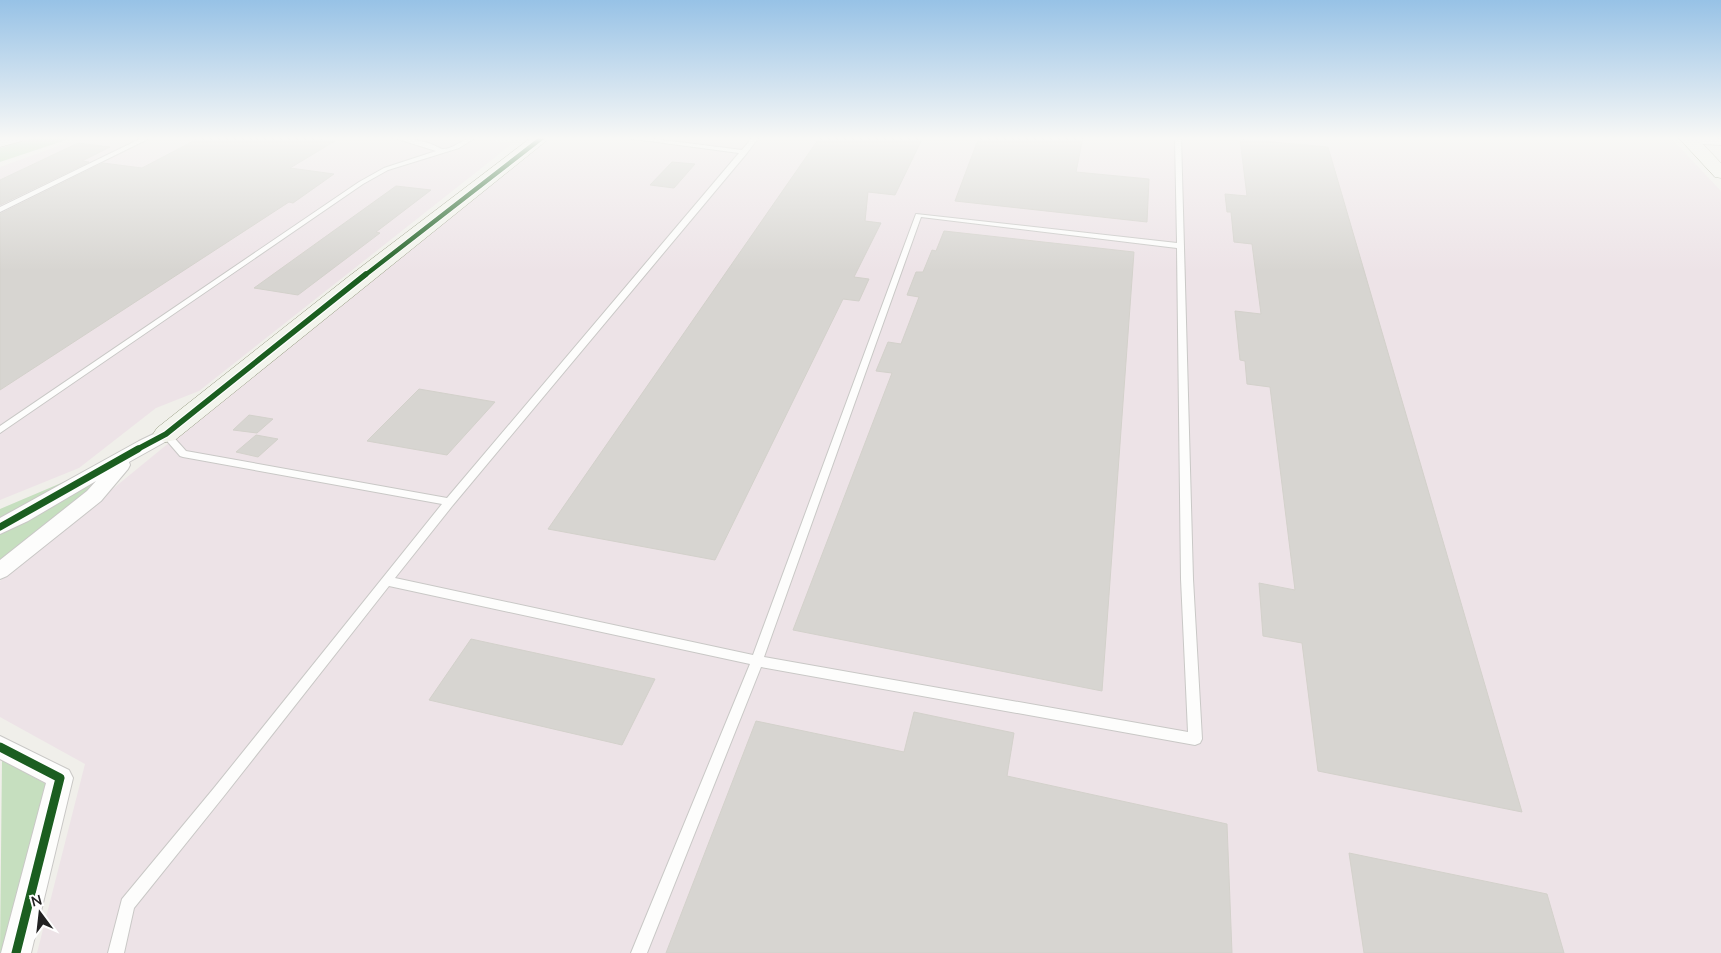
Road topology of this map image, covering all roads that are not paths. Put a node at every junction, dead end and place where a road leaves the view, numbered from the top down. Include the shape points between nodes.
1 (58, 181) edge
2 (363, 181) edge
3 (486, 181) edge
4 (720, 181) edge
5 (1179, 181) edge
6 (0, 210) edge
7 (1181, 246) junction
8 (0, 430) edge
9 (166, 434) junction
10 (132, 452) junction
11 (449, 502) junction
12 (0, 527) edge
13 (0, 571) edge
14 (387, 581) junction
15 (757, 661) junction
16 (0, 747) edge
17 (16, 953) edge
18 (116, 953) edge
19 (639, 953) edge

1 - 6 lane
2 - 8 lane
3 - 9 street
4 - 11 lane
5 - 7 lane
7 - 15 lane via 918,215
7 - 15 lane via 1187,579 1195,739
9 - 10 street
9 - 11 lane via 183,454
10 - 12 street
10 - 13 street via 94,496
11 - 14 lane
14 - 15 lane
14 - 18 lane via 126,904
15 - 19 lane
16 - 17 street via 60,778

